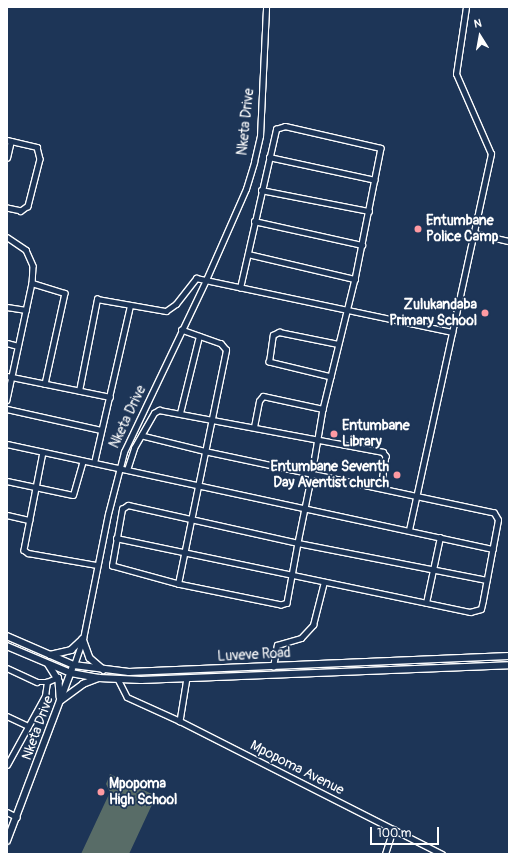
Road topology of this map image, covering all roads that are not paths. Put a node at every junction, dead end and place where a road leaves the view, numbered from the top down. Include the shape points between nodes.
1 (266, 7) edge
2 (466, 7) edge
3 (9, 141) edge
4 (269, 157) junction
5 (7, 158) edge
6 (375, 180) junction
7 (261, 190) junction
8 (7, 208) edge
9 (369, 211) junction
10 (254, 221) junction
11 (474, 234) junction
12 (7, 237) edge
13 (509, 241) edge
14 (362, 245) junction
15 (248, 254) junction
16 (355, 279) junction
17 (206, 280) junction
18 (32, 283) junction
19 (240, 288) junction
20 (130, 306) junction
21 (7, 307) edge
22 (348, 308) junction
23 (26, 310) junction
24 (181, 330) junction
25 (452, 332) junction
26 (199, 336) junction
27 (7, 343) edge
28 (338, 344) junction
29 (18, 346) junction
30 (9, 377) edge
31 (331, 377) junction
32 (45, 384) junction
33 (79, 391) junction
34 (110, 397) junction
35 (7, 400) edge
36 (7, 409) edge
37 (323, 409) junction
38 (180, 413) junction
39 (213, 420) junction
40 (254, 427) junction
41 (101, 430) junction
42 (142, 436) junction
43 (318, 442) junction
44 (7, 444) edge
45 (43, 452) junction
46 (207, 452) junction
47 (83, 461) junction
48 (94, 463) junction
49 (118, 469) junction
50 (127, 470) junction
51 (312, 474) junction
52 (7, 481) edge
53 (198, 486) junction
54 (36, 487) junction
55 (381, 488) junction
56 (416, 495) junction
57 (306, 508) junction
58 (7, 515) edge
59 (191, 519) junction
60 (29, 520) junction
61 (409, 530) junction
62 (440, 537) junction
63 (116, 538) junction
64 (298, 543) junction
65 (493, 549) junction
66 (184, 552) junction
67 (97, 565) junction
68 (433, 570) junction
69 (292, 575) junction
70 (486, 580) junction
71 (324, 582) junction
72 (178, 584) junction
73 (426, 603) junction
74 (7, 636) edge
75 (83, 639) junction
76 (7, 646) edge
77 (48, 655) junction
78 (509, 656) edge
79 (74, 665) junction
80 (509, 665) edge
81 (49, 666) junction
82 (273, 666) junction
83 (7, 668) edge
84 (106, 671) junction
85 (71, 673) junction
86 (58, 677) junction
87 (99, 678) junction
88 (188, 678) junction
89 (118, 679) junction
90 (47, 682) junction
91 (60, 701) junction
92 (7, 716) edge
93 (180, 721) junction
94 (28, 726) junction
95 (7, 765) edge
96 (7, 812) edge
97 (17, 817) junction
98 (393, 829) junction
99 (7, 841) edge
100 (385, 854) edge
101 (442, 854) edge

1 - 17 street, Nketa Drive via 257,150 246,189
2 - 11 street via 456,74 491,154
3 - 5 street
3 - 8 street via 37,147 40,159 28,206 21,212
4 - 6 street
4 - 6 street via 274,132 279,127 302,130 381,148
4 - 7 street
6 - 9 street
7 - 9 street
7 - 10 street
9 - 14 street
10 - 14 street
10 - 15 street
11 - 13 street
11 - 25 street
12 - 18 street via 26,250 33,266
14 - 16 street
15 - 16 street
15 - 19 street
16 - 22 street
17 - 19 street
17 - 20 street via 194,278 176,304 166,312
17 - 24 street, Nketa Drive
18 - 23 street
18 - 32 street via 64,293
19 - 22 street
20 - 33 street via 99,299 96,301
20 - 34 street
21 - 23 street
22 - 25 street
22 - 28 street
23 - 29 street
24 - 26 street
24 - 49 street, Nketa Drive
25 - 56 street
26 - 38 street
26 - 39 street via 221,344 226,350
27 - 29 street
28 - 31 street
28 - 31 street via 279,332 273,335 268,362
29 - 30 street
30 - 32 street
30 - 35 street
31 - 37 street
32 - 33 street
33 - 34 street
34 - 41 street
36 - 41 street
37 - 40 street via 263,396 259,401
37 - 43 street
38 - 39 street
38 - 42 street via 155,411
39 - 40 street
39 - 46 street
40 - 43 street
41 - 48 street
42 - 46 street
42 - 50 street via 134,448
43 - 51 street
43 - 55 street via 385,453
44 - 45 street
45 - 47 street
45 - 54 street
46 - 51 street
46 - 53 street
47 - 48 street
47 - 54 street via 73,495
48 - 49 street
49 - 50 street
49 - 67 street, Nketa Drive
50 - 53 street
51 - 55 street
51 - 57 street
52 - 54 street
53 - 57 street
53 - 59 street
54 - 60 street
55 - 56 street
56 - 61 street
56 - 65 street via 494,513 498,520
57 - 61 street
57 - 64 street
58 - 60 street
59 - 63 street via 125,506
59 - 64 street
59 - 66 street
60 - 67 street via 25,552
61 - 62 street
62 - 65 street
62 - 68 street
63 - 66 street
63 - 72 street via 111,564 114,569
64 - 68 street
64 - 69 street
65 - 70 street
66 - 69 street
66 - 72 street
67 - 75 street, Nketa Drive
68 - 70 street
68 - 73 street
69 - 71 street
69 - 72 street via 285,605
70 - 73 street via 484,600 478,611
71 - 73 street
71 - 82 street via 313,625 301,638 277,645
74 - 77 street, Luveve Road
75 - 77 street via 71,650
75 - 79 street, Nketa Drive
75 - 84 street via 93,662
76 - 81 street, Luveve Road
77 - 79 street, Luveve Road
78 - 82 street, Luveve Road
79 - 84 street, Luveve Road
79 - 85 street, Nketa Drive
80 - 88 street, Luveve Road
81 - 85 street, Luveve Road
81 - 86 street
82 - 84 street, Luveve Road via 154,672
83 - 90 street via 37,682
85 - 87 street, Luveve Road
85 - 91 street, Nketa Drive
86 - 90 street
86 - 91 street
87 - 89 street, Luveve Road
87 - 91 street via 83,684
88 - 89 street, Luveve Road
88 - 93 street
89 - 93 street, Mpopoma Avenue via 127,697
90 - 94 street via 45,696
91 - 97 street, Nketa Drive
92 - 94 street
93 - 98 street, Mpopoma Avenue
94 - 95 street
96 - 97 street
97 - 99 street, Nketa Drive
98 - 100 street
98 - 101 street, Mpopoma Avenue

